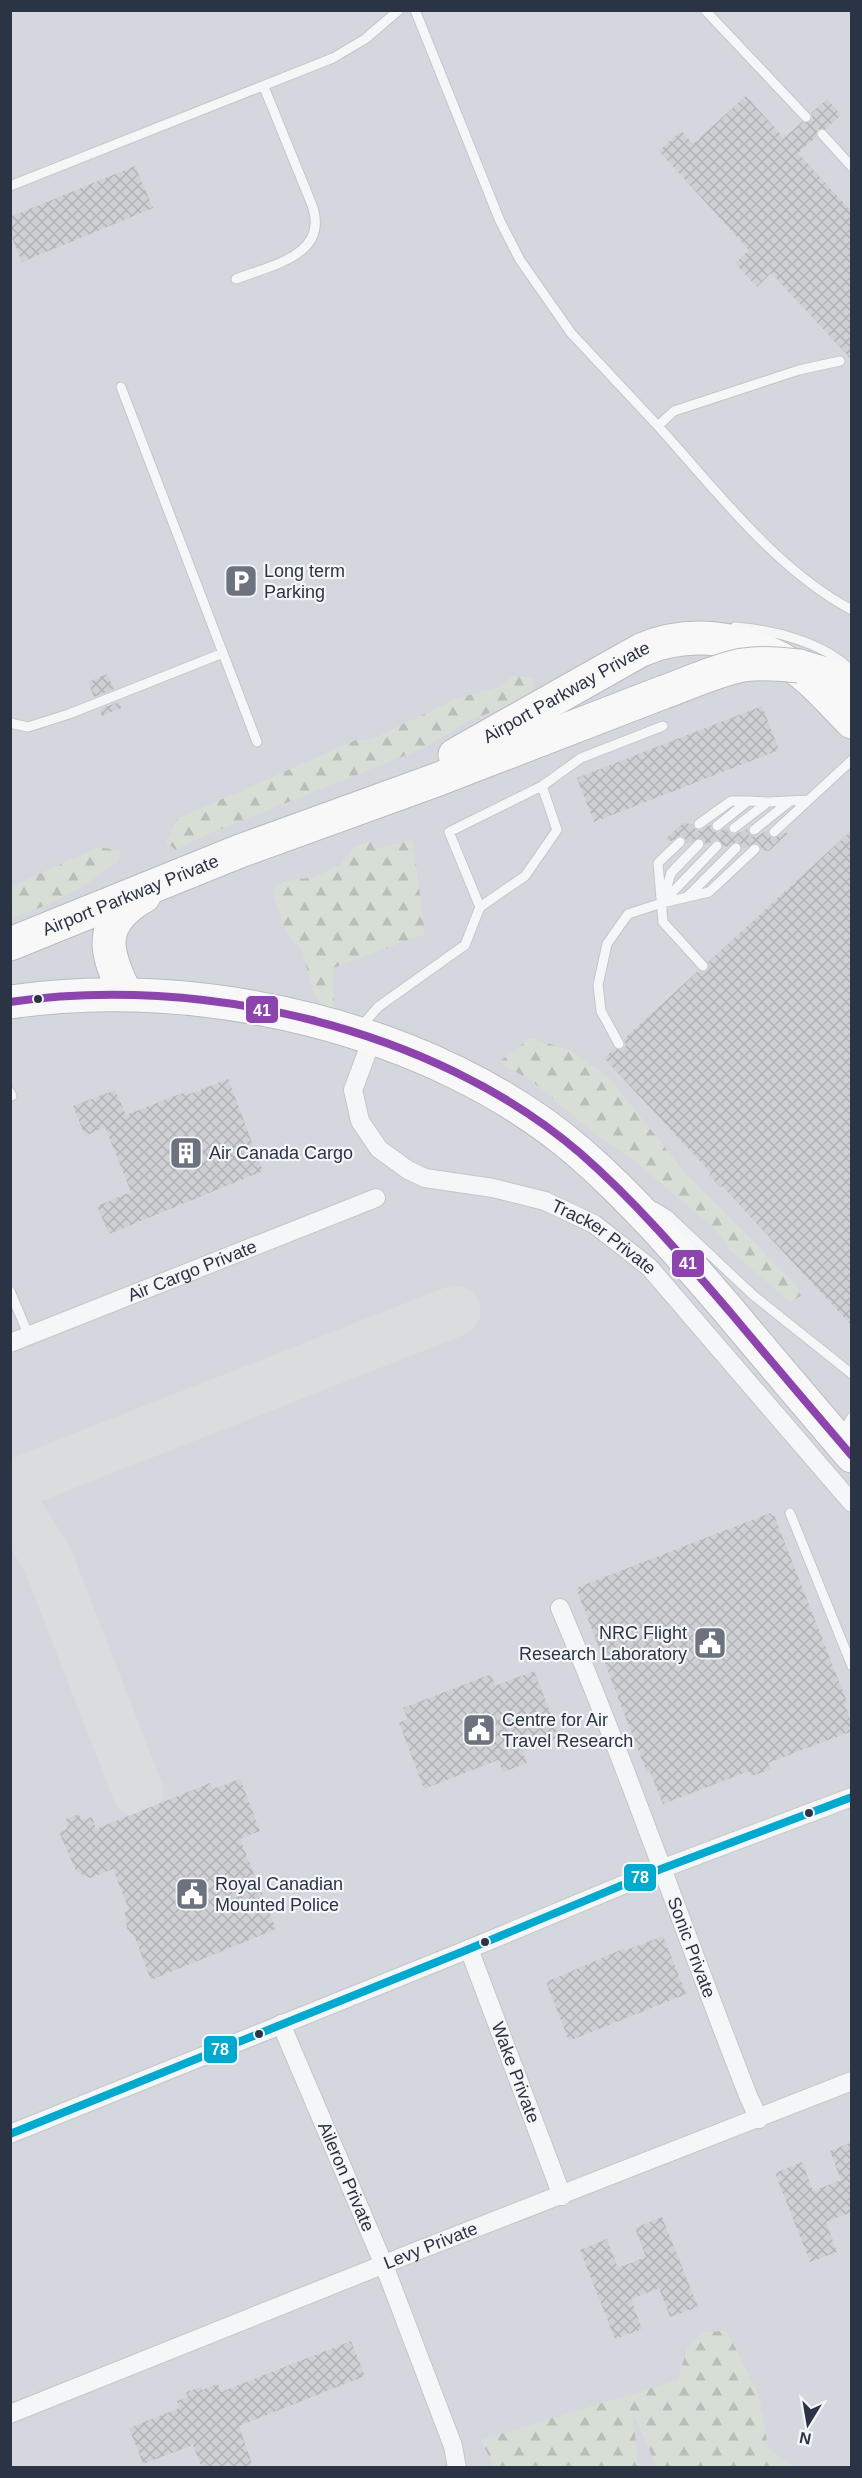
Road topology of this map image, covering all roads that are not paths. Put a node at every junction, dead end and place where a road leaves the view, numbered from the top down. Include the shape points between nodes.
1 (399, 10) edge
2 (415, 10) edge
3 (705, 10) edge
4 (264, 87) junction
5 (806, 117) dead end
6 (822, 134) dead end
7 (852, 167) edge
8 (10, 186) edge
9 (236, 279) dead end
10 (840, 361) dead end
11 (121, 387) dead end
12 (658, 426) junction
13 (852, 610) edge
14 (709, 630) junction
15 (223, 653) junction
16 (852, 662) edge
17 (852, 670) edge
18 (846, 671) edge
19 (852, 722) edge
20 (10, 723) edge
21 (663, 726) dead end
22 (257, 742) dead end
23 (852, 760) edge
24 (542, 786) junction
25 (808, 800) junction
26 (748, 801) junction
27 (768, 802) junction
28 (789, 802) junction
29 (353, 809) junction
30 (699, 824) dead end
31 (717, 826) dead end
32 (734, 828) dead end
33 (753, 830) dead end
34 (774, 832) dead end
35 (680, 842) dead end
36 (699, 844) dead end
37 (717, 846) dead end
38 (736, 848) dead end
39 (755, 849) dead end
40 (185, 873) junction
41 (687, 897) junction
42 (662, 903) junction
43 (480, 906) junction
44 (10, 944) edge
45 (703, 966) dead end
46 (126, 994) junction
47 (10, 1002) edge
48 (364, 1036) junction
49 (619, 1044) dead end
50 (602, 1173) junction
51 (640, 1197) dead end
52 (376, 1198) dead end
53 (649, 1203) dead end
54 (10, 1291) edge
55 (29, 1336) junction
56 (10, 1343) edge
57 (852, 1374) edge
58 (847, 1438) edge
59 (852, 1503) edge
60 (790, 1513) dead end
61 (560, 1608) dead end
62 (852, 1638) edge
63 (842, 1642) junction
64 (852, 1666) edge
65 (852, 1797) edge
66 (661, 1869) junction
67 (469, 1949) junction
68 (281, 2024) junction
69 (852, 2081) edge
70 (759, 2119) junction
71 (10, 2134) edge
72 (562, 2196) junction
73 (384, 2265) junction
74 (10, 2414) edge
75 (457, 2468) edge

1 - 4 lane via 365,39 333,58
2 - 12 lane via 500,221 520,260 571,333
3 - 5 lane
4 - 8 lane
4 - 9 lane via 317,224 306,248
6 - 7 lane
10 - 12 lane via 799,370 674,411
11 - 15 lane
12 - 13 lane via 771,550 801,576
14 - 18 lane via 753,628 788,637
14 - 19 highway, Airport Parkway Private via 792,666
14 - 29 highway, Airport Parkway Private via 641,650
15 - 20 lane via 69,714 28,727
15 - 22 lane
16 - 18 lane
17 - 18 lane
18 - 29 highway, Airport Parkway Private, bridge via 770,663 743,665
21 - 24 lane via 581,758
23 - 25 lane
24 - 43 lane via 557,830 525,876
24 - 43 lane via 449,832
25 - 28 lane
25 - 34 lane
26 - 27 lane
26 - 30 lane via 731,801
26 - 31 lane
27 - 28 lane
27 - 32 lane
28 - 33 lane
29 - 40 highway, Airport Parkway Private
35 - 42 lane via 658,863
36 - 42 lane via 671,873
37 - 42 lane
38 - 41 lane
39 - 41 lane via 709,892
40 - 44 highway, Airport Parkway Private
40 - 46 highway via 137,900 114,924 108,951
41 - 42 lane
42 - 45 lane via 663,922
42 - 49 lane via 628,914 607,944 598,985 601,1011
43 - 48 lane via 465,945 378,1007
46 - 47 highway via 73,994
46 - 48 highway via 232,1003 298,1016
48 - 50 highway via 443,1067 497,1095 551,1131
48 - 59 street, Tracker Private via 353,1090 360,1121 379,1149 424,1178 493,1188 545,1201 594,1224 649,1267
50 - 51 lane
50 - 58 highway via 653,1223
52 - 55 street, Air Cargo Private
53 - 57 lane via 668,1215 753,1295
54 - 55 lane
55 - 56 street, Air Cargo Private
60 - 63 lane
61 - 66 street, Sonic Private
62 - 63 lane
63 - 64 lane
65 - 66 street
66 - 67 street
66 - 70 street, Sonic Private
67 - 68 street
67 - 72 street, Wake Private
68 - 71 street
68 - 73 street, Aileron Private
69 - 70 street, Levy Private
70 - 72 street, Levy Private
72 - 73 street, Levy Private
73 - 74 street, Levy Private
73 - 75 street, Aileron Private via 453,2446

